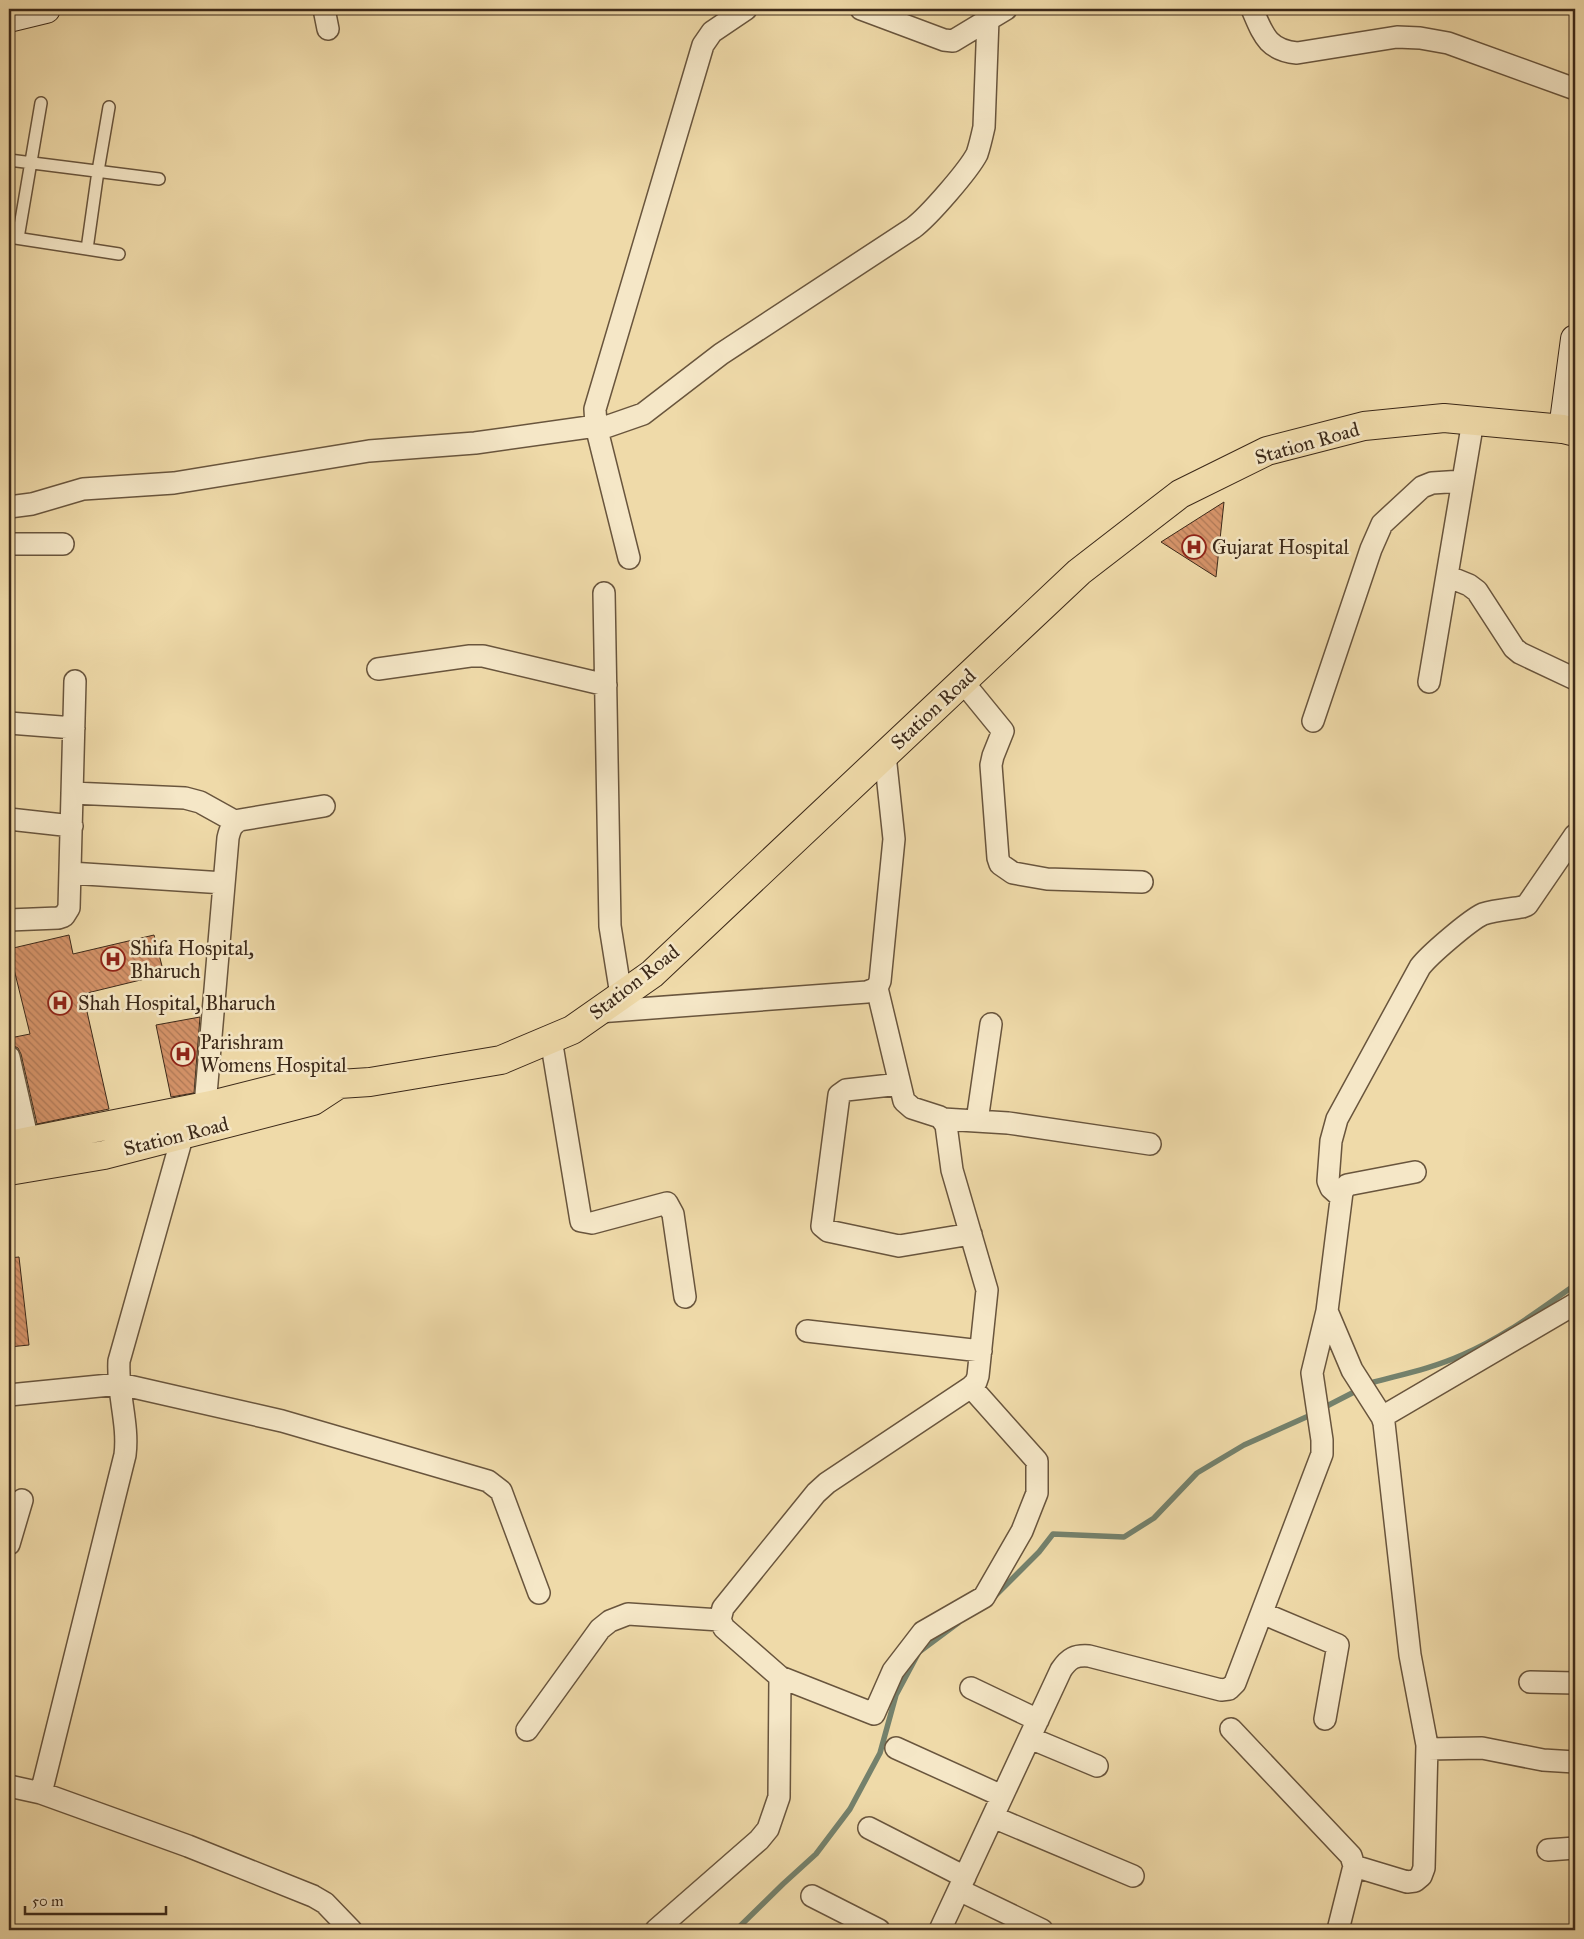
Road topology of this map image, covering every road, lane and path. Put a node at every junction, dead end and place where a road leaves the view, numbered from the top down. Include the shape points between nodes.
1 (46, 9) edge
2 (746, 9) edge
3 (861, 9) edge
4 (997, 14) edge
5 (9, 18) edge
6 (1259, 24) edge
7 (1575, 89) edge
8 (41, 104) dead end
9 (109, 107) dead end
10 (9, 160) edge
11 (30, 163) junction
12 (98, 171) junction
13 (159, 179) dead end
14 (13, 238) edge
15 (87, 249) junction
16 (119, 254) dead end
17 (1575, 339) edge
18 (1473, 421) junction
19 (1569, 430) edge
20 (598, 434) junction
21 (1463, 481) junction
22 (9, 507) edge
23 (9, 544) edge
24 (63, 544) dead end
25 (629, 558) dead end
26 (1447, 576) junction
27 (604, 593) dead end
28 (378, 669) dead end
29 (1575, 679) edge
30 (75, 681) dead end
31 (963, 682) junction
32 (1429, 682) dead end
33 (606, 685) junction
34 (1313, 721) dead end
35 (9, 723) edge
36 (74, 728) junction
37 (885, 755) junction
38 (72, 792) junction
39 (324, 806) dead end
40 (9, 819) edge
41 (236, 822) junction
42 (72, 826) junction
43 (1575, 835) edge
44 (70, 873) junction
45 (1142, 882) dead end
46 (224, 883) junction
47 (9, 920) edge
48 (877, 988) junction
49 (621, 995) junction
50 (598, 1012) junction
51 (990, 1024) dead end
52 (551, 1039) junction
53 (9, 1057) edge
54 (338, 1084) junction
55 (900, 1084) junction
56 (205, 1106) junction
57 (943, 1119) junction
58 (977, 1121) junction
59 (179, 1123) junction
60 (18, 1143) edge
61 (1150, 1144) dead end
62 (9, 1171) edge
63 (1415, 1172) dead end
64 (1340, 1197) junction
65 (971, 1234) junction
66 (684, 1297) dead end
67 (1575, 1304) edge
68 (1327, 1311) junction
69 (808, 1331) dead end
70 (981, 1351) junction
71 (120, 1384) junction
72 (971, 1387) junction
73 (9, 1395) edge
74 (1382, 1417) junction
75 (22, 1500) dead end
76 (9, 1544) edge
77 (539, 1593) dead end
78 (1262, 1612) junction
79 (720, 1620) junction
80 (780, 1676) junction
81 (1530, 1682) dead end
82 (1575, 1684) edge
83 (971, 1688) dead end
84 (1325, 1719) dead end
85 (1034, 1729) junction
86 (1231, 1729) dead end
87 (528, 1730) dead end
88 (896, 1748) dead end
89 (1428, 1750) junction
90 (1575, 1762) edge
91 (1097, 1766) dead end
92 (9, 1786) edge
93 (41, 1794) junction
94 (1002, 1796) junction
95 (992, 1817) junction
96 (869, 1828) dead end
97 (1575, 1848) edge
98 (1548, 1850) dead end
99 (1354, 1866) junction
100 (1134, 1876) dead end
101 (962, 1884) junction
102 (812, 1896) dead end
103 (351, 1930) edge
104 (656, 1930) edge
105 (879, 1930) edge
106 (940, 1930) edge
107 (1042, 1930) edge
108 (1338, 1930) edge

1 - 5 street
2 - 20 street via 712,32 703,44 595,408
3 - 4 street via 949,41
4 - 20 street via 981,140 972,163 925,217 722,354 648,411
6 - 7 street via 1276,48 1285,52 1298,53 1397,37 1420,38 1448,43
8 - 11 lane
9 - 12 lane
10 - 11 lane
11 - 12 lane
11 - 14 lane
12 - 13 lane
12 - 15 lane
14 - 15 lane
15 - 16 lane
17 - 19 street
18 - 19 main road, Station Road
18 - 21 street
18 - 31 main road, Station Road via 1444,418 1354,428 1267,450 1180,494 1080,572
20 - 22 street via 362,452 174,483 83,489 32,504
20 - 25 street
21 - 26 street
21 - 34 street via 1426,484 1382,524
23 - 24 street
26 - 29 street via 1477,591 1520,653
26 - 32 street
27 - 33 street
28 - 33 street via 483,656
30 - 36 street
31 - 37 main road, Station Road
31 - 45 street via 1003,731 991,765 1000,864 1013,873 1053,880
33 - 49 street via 610,926
35 - 36 street
36 - 38 street
37 - 48 street via 894,839
37 - 49 main road, Station Road via 652,974
38 - 41 street via 185,798 200,802
38 - 42 street
39 - 41 street
40 - 42 street
41 - 46 street via 228,838
42 - 44 street
43 - 64 street via 1527,905 1478,917 1420,967 1333,1129 1328,1181
44 - 46 street
44 - 47 street via 70,908 64,916
46 - 56 street
48 - 50 street via 867,992
48 - 55 street
49 - 50 main road, Station Road
50 - 52 main road, Station Road via 572,1030
51 - 58 street
52 - 54 main road, Station Road via 501,1060 370,1082
52 - 66 street via 581,1222 592,1223 667,1203 673,1214
53 - 60 street
54 - 56 main road, Station Road via 306,1081
54 - 59 main road, Station Road via 317,1099
55 - 57 street via 908,1106
55 - 65 street via 846,1090 839,1095 822,1226 828,1231 899,1246
56 - 59 main road, Station Road
57 - 58 street
57 - 65 street via 952,1170
58 - 61 street
59 - 60 main road, Station Road
59 - 62 main road, Station Road via 104,1155
59 - 71 street via 119,1361
63 - 64 street via 1348,1185
64 - 68 street
65 - 70 street via 987,1290
67 - 74 street
68 - 74 street via 1352,1370
68 - 78 street via 1312,1373 1322,1440 1320,1461
69 - 70 street
70 - 72 street via 978,1376
71 - 73 street
71 - 77 street via 282,1421 488,1481 501,1491
71 - 93 street via 125,1455
72 - 79 street via 816,1493 723,1608
72 - 80 street via 1037,1460 1037,1493 1022,1531 984,1597 923,1632 893,1671 874,1714
74 - 89 street via 1410,1655
75 - 76 street
78 - 84 street via 1338,1644
78 - 85 street via 1234,1683 1228,1689 1221,1690 1077,1655 1068,1660 1061,1670
79 - 80 street via 724,1628
79 - 87 street via 628,1614 610,1621 600,1629
80 - 104 street via 779,1797 768,1830
81 - 82 street
83 - 85 street
85 - 91 street
85 - 94 street
86 - 99 street via 1351,1856
88 - 94 street
89 - 90 street via 1482,1748 1542,1760
89 - 99 street via 1424,1868 1421,1876 1407,1882
92 - 93 street
93 - 103 street via 188,1846 314,1896
94 - 95 street
95 - 100 street
95 - 101 street
96 - 101 street
97 - 98 street
99 - 108 street
101 - 106 street
101 - 107 street
102 - 105 street

